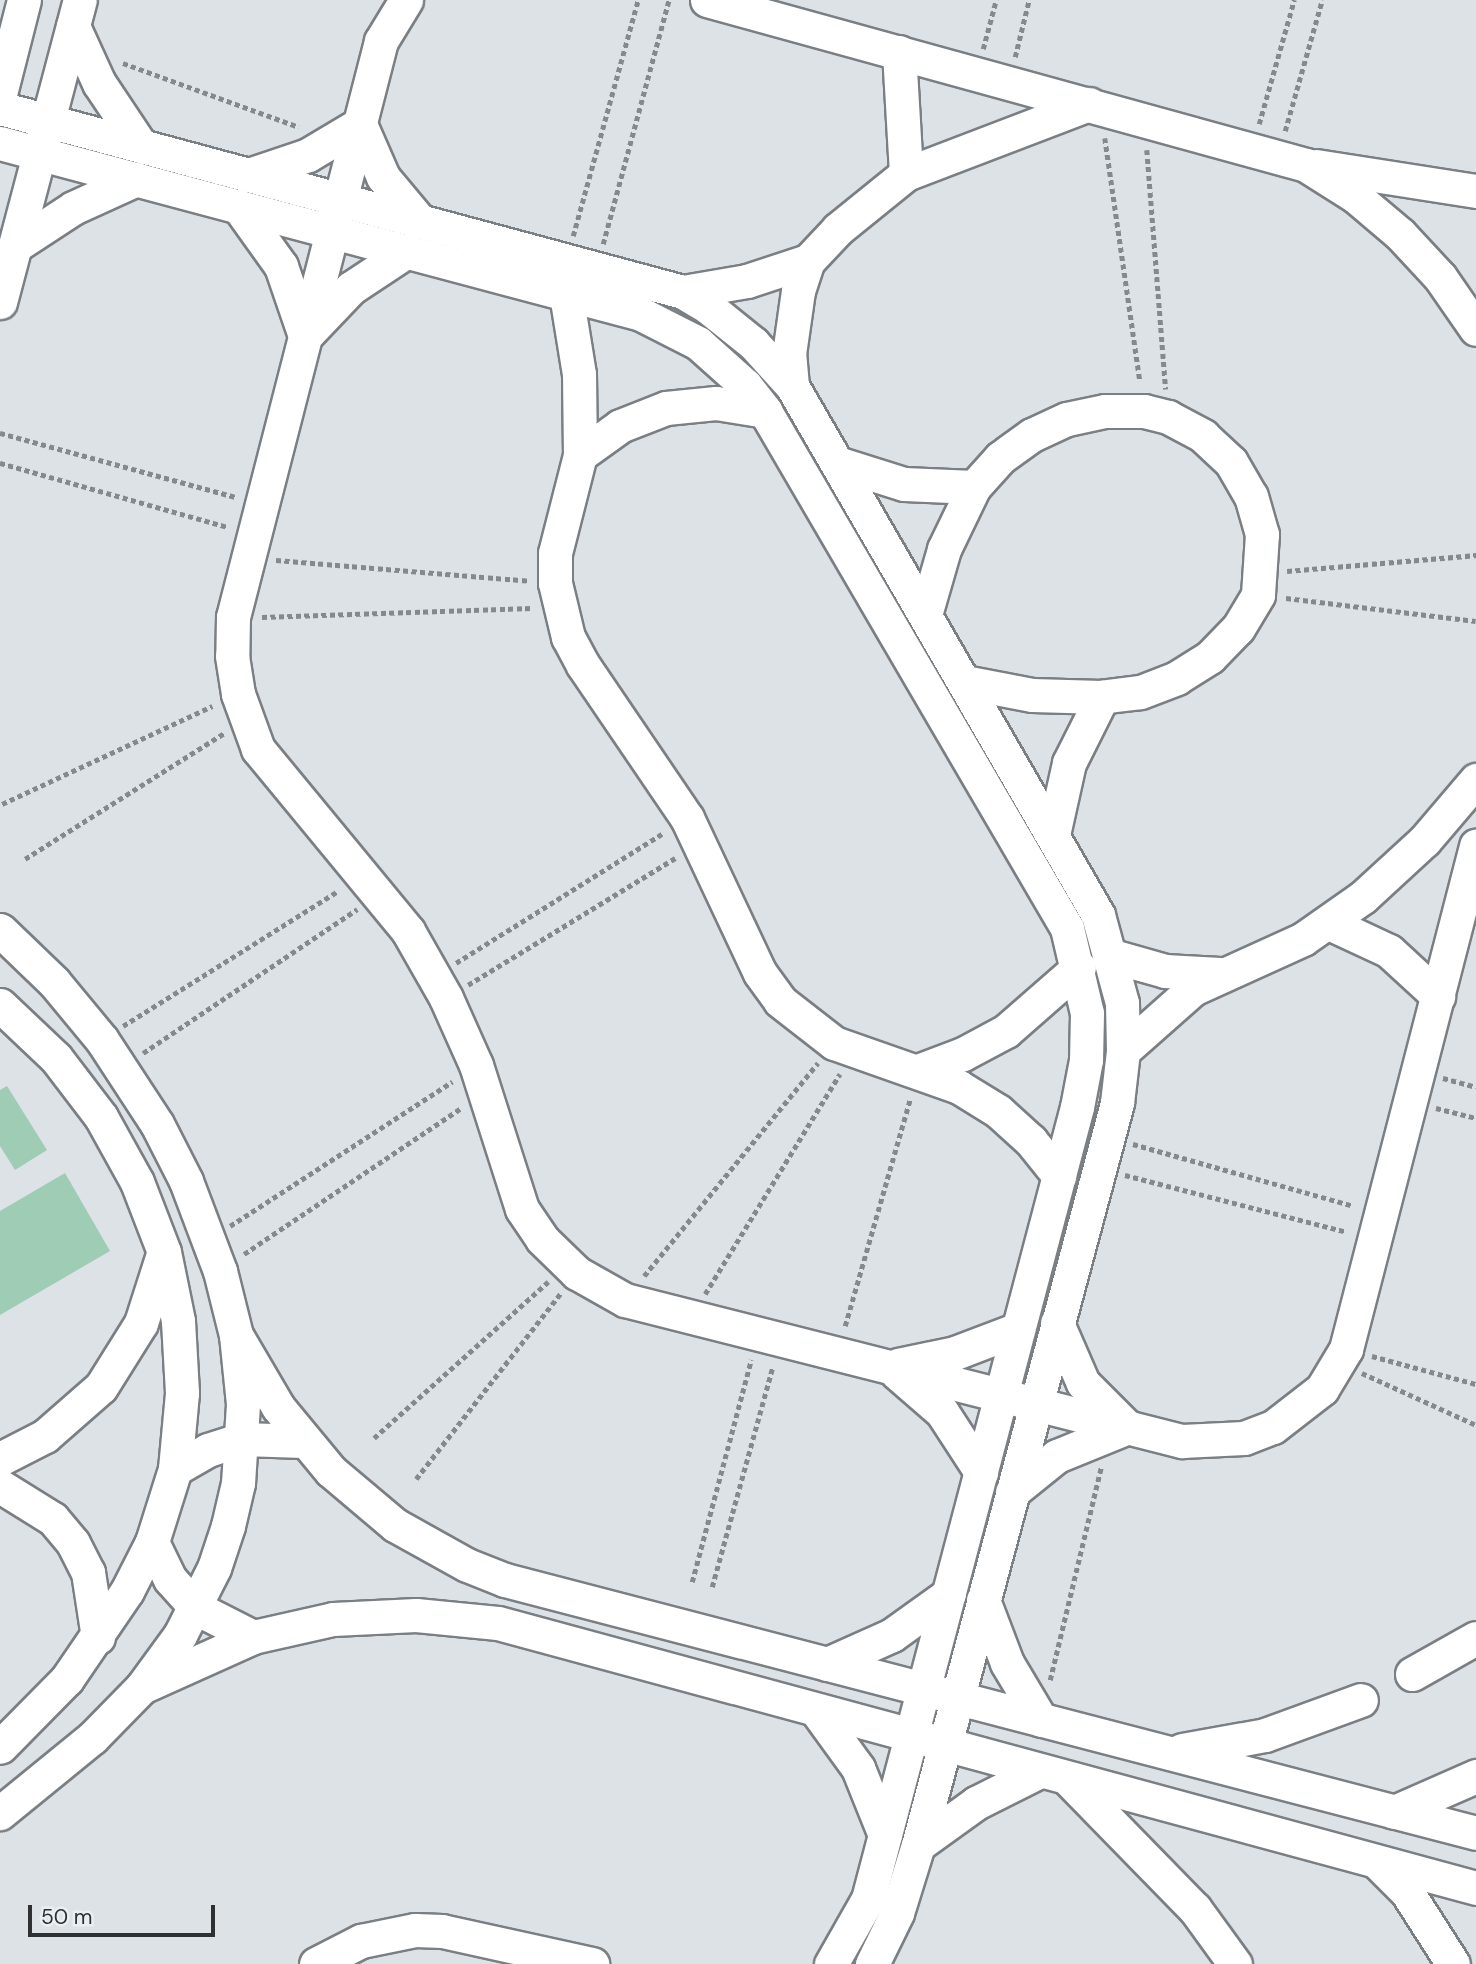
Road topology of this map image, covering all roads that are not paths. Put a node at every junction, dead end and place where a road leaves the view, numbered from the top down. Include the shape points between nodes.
1 (406, 0) edge
2 (707, 0) edge
3 (15, 12) edge
4 (79, 25) edge
5 (898, 52) junction
6 (0, 94) edge
7 (1095, 106) junction
8 (0, 108) edge
9 (48, 121) junction
10 (348, 132) junction
11 (0, 143) edge
12 (141, 146) junction
13 (39, 153) junction
14 (1279, 156) junction
15 (906, 174) junction
16 (249, 175) junction
17 (137, 179) junction
18 (1476, 191) edge
19 (239, 206) junction
20 (336, 216) junction
21 (419, 220) junction
22 (15, 246) junction
23 (407, 251) junction
24 (808, 261) junction
25 (683, 292) junction
26 (566, 294) junction
27 (0, 302) edge
28 (1476, 329) edge
29 (305, 337) junction
30 (792, 386) junction
31 (765, 411) junction
32 (580, 455) junction
33 (837, 463) junction
34 (974, 487) junction
35 (925, 615) junction
36 (964, 682) junction
37 (1102, 697) junction
38 (1476, 780) edge
39 (1053, 835) junction
40 (1476, 846) edge
41 (1329, 923) junction
42 (0, 930) edge
43 (1112, 956) junction
44 (1079, 967) junction
45 (1220, 974) junction
46 (1438, 996) junction
47 (0, 1004) edge
48 (1124, 1051) junction
49 (918, 1071) junction
50 (1059, 1177) junction
51 (164, 1252) junction
52 (1057, 1323) junction
53 (1018, 1329) junction
54 (236, 1335) junction
55 (888, 1366) junction
56 (1001, 1395) junction
57 (1036, 1404) junction
58 (1119, 1430) junction
59 (243, 1439) junction
60 (303, 1441) junction
61 (0, 1459) edge
62 (175, 1469) junction
63 (981, 1472) junction
64 (0, 1486) edge
65 (1012, 1492) junction
66 (152, 1542) junction
67 (949, 1594) junction
68 (983, 1600) junction
69 (196, 1608) junction
70 (98, 1637) junction
71 (253, 1637) junction
72 (1476, 1638) edge
73 (827, 1664) junction
74 (1412, 1674) dead end
75 (142, 1686) junction
76 (924, 1689) junction
77 (957, 1698) junction
78 (1361, 1700) dead end
79 (816, 1710) junction
80 (1041, 1720) junction
81 (912, 1735) junction
82 (944, 1744) junction
83 (0, 1747) edge
84 (1164, 1752) junction
85 (1053, 1774) junction
86 (1476, 1776) edge
87 (1394, 1812) junction
88 (0, 1813) edge
89 (1476, 1833) edge
90 (885, 1835) junction
91 (918, 1844) junction
92 (1376, 1861) junction
93 (1476, 1888) edge
94 (501, 1943) junction
95 (880, 1959) edge
96 (316, 1964) edge
97 (528, 1964) edge
98 (592, 1964) edge
99 (831, 1964) edge
100 (1234, 1964) edge
101 (1453, 1964) edge

1 - 10 street via 381,41
2 - 5 street
3 - 6 street
4 - 9 street
4 - 12 street via 118,116
5 - 7 street
5 - 15 street
7 - 14 street
7 - 15 street
8 - 9 street
9 - 12 street
9 - 13 street
10 - 16 street
10 - 20 street
10 - 21 street
11 - 13 street
12 - 16 street
13 - 17 street
13 - 22 street
14 - 18 street
14 - 28 street via 1355,196 1400,234 1440,277
15 - 24 street
16 - 20 street
17 - 19 street
17 - 22 street via 73,208
19 - 20 street
19 - 29 street via 281,266
20 - 21 street
20 - 23 street
20 - 29 street
21 - 25 street
22 - 27 street
23 - 26 street
23 - 29 street via 351,288
24 - 25 street via 715,288
24 - 30 street via 791,323
25 - 30 street via 753,343
26 - 31 street via 640,314 679,332 723,362
26 - 32 street via 579,374
29 - 55 street via 233,617 241,706 258,749 288,790 373,884 441,987 481,1079 522,1209 572,1269 625,1300
30 - 33 street
31 - 32 street via 716,403 666,408 620,426
31 - 44 street via 1048,891
32 - 49 street via 555,553 556,595 583,665 693,830 760,973 805,1025 844,1047
33 - 34 street via 904,484
33 - 35 street
34 - 35 street via 944,549
34 - 37 street via 1021,443 1067,419 1105,411 1156,414 1203,436 1231,462 1262,534 1260,584 1238,628 1210,657 1177,678 1140,692
35 - 36 street
36 - 37 street via 1032,695
36 - 39 street
37 - 39 street via 1069,763
38 - 41 street via 1394,870
39 - 43 street via 1098,915
40 - 46 street
41 - 45 street via 1276,953
41 - 46 street via 1389,951
42 - 54 street via 54,982 102,1040 158,1124 214,1255
43 - 45 street via 1166,971
43 - 48 street via 1122,1003
44 - 49 street via 1006,1031
44 - 50 street via 1087,1013 1086,1060
45 - 48 street via 1168,1007
46 - 58 street via 1343,1356 1300,1410 1244,1438 1182,1441
47 - 51 street via 56,1058 101,1117 137,1182
48 - 52 street via 1103,1152
49 - 50 street via 959,1087 998,1111 1031,1141
50 - 53 street
51 - 61 street via 141,1323 101,1387 45,1436
51 - 62 street via 178,1321 182,1393
52 - 57 street
52 - 58 street via 1083,1383
53 - 55 street via 955,1353
53 - 56 street
54 - 59 street
54 - 60 street
55 - 56 street
55 - 63 street via 942,1412
56 - 57 street
56 - 63 street
57 - 58 street
57 - 65 street
58 - 65 street via 1057,1456
59 - 60 street
59 - 62 street via 208,1450
59 - 69 street via 228,1526
60 - 73 street via 362,1500 467,1565 505,1580
62 - 66 street
63 - 67 street
64 - 70 street via 53,1519 73,1543 88,1572
65 - 68 street
66 - 69 street via 170,1579
66 - 70 street
67 - 73 street via 892,1635
67 - 76 street
68 - 77 street
68 - 80 street via 1007,1663
69 - 71 street
69 - 75 street
70 - 83 street via 67,1679
71 - 75 street
71 - 79 street via 375,1615 457,1617 498,1623
72 - 74 street
73 - 76 street
75 - 88 street via 75,1754
76 - 77 street
76 - 81 street
77 - 80 street
77 - 82 street
78 - 84 street via 1265,1735
79 - 81 street
79 - 90 street via 858,1768
80 - 84 street
81 - 82 street
81 - 90 street
82 - 85 street
82 - 91 street
84 - 87 street
85 - 91 street via 976,1802
85 - 92 street
85 - 100 street via 1195,1909
86 - 87 street
87 - 89 street
90 - 99 street via 868,1899
91 - 95 street
92 - 93 street
92 - 101 street via 1407,1892
94 - 96 street via 442,1931 401,1932 361,1941
94 - 97 street
94 - 98 street

